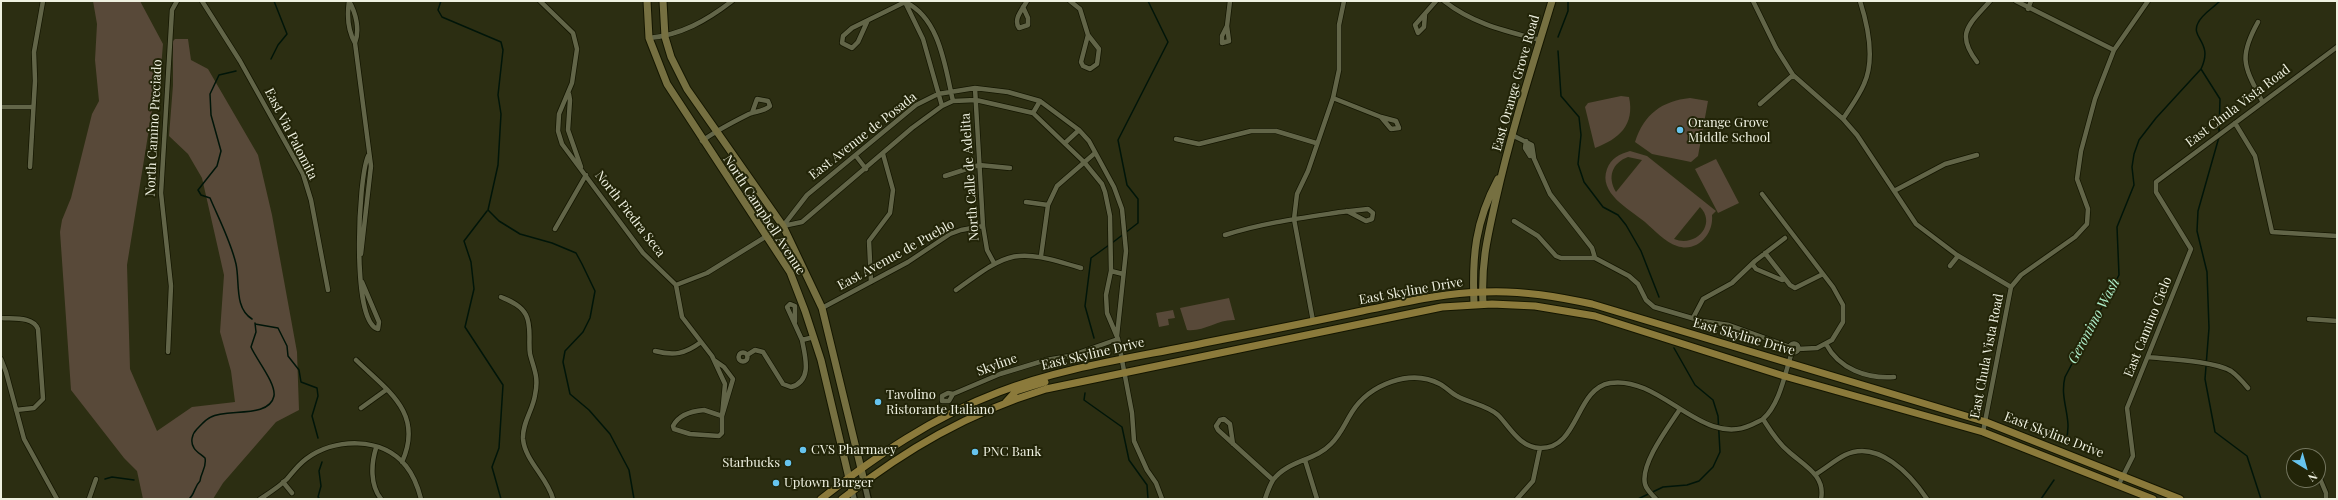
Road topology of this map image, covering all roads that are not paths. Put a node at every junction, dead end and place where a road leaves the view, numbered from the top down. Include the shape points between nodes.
1 (43, 1) edge
2 (177, 1) edge
3 (202, 1) edge
4 (349, 1) edge
5 (540, 1) edge
6 (647, 1) edge
7 (663, 1) edge
8 (732, 1) edge
9 (1027, 1) edge
10 (1070, 1) edge
11 (1230, 1) edge
12 (1344, 1) edge
13 (1436, 1) edge
14 (1444, 1) edge
15 (1552, 1) edge
16 (1753, 1) edge
17 (1860, 1) edge
18 (1990, 1) edge
19 (2016, 1) edge
20 (2031, 1) edge
21 (2148, 1) edge
22 (904, 2) edge
23 (1023, 7) dead end
24 (2028, 9) junction
25 (1425, 14) dead end
26 (867, 22) junction
27 (2258, 22) dead end
28 (1227, 26) dead end
29 (1088, 35) junction
30 (665, 37) junction
31 (649, 38) junction
32 (1540, 40) junction
33 (2337, 47) edge
34 (2114, 50) junction
35 (1977, 62) dead end
36 (1793, 75) junction
37 (975, 88) junction
38 (951, 92) junction
39 (569, 94) junction
40 (938, 94) junction
41 (1333, 98) junction
42 (976, 100) junction
43 (953, 101) junction
44 (1040, 101) junction
45 (2262, 101) junction
46 (1760, 104) dead end
47 (942, 106) junction
48 (2, 107) edge
49 (33, 107) junction
50 (752, 113) dead end
51 (1033, 113) junction
52 (1381, 118) dead end
53 (1843, 119) junction
54 (2235, 123) junction
55 (717, 130) junction
56 (1080, 130) junction
57 (1512, 136) junction
58 (1176, 139) dead end
59 (702, 141) junction
60 (1526, 141) junction
61 (1066, 143) junction
62 (1316, 143) junction
63 (1095, 153) junction
64 (883, 154) junction
65 (856, 156) junction
66 (1977, 156) dead end
67 (1534, 160) junction
68 (1084, 162) junction
69 (979, 165) junction
70 (30, 167) dead end
71 (581, 167) junction
72 (866, 168) junction
73 (1010, 168) dead end
74 (1502, 171) junction
75 (586, 175) junction
76 (945, 176) dead end
77 (2154, 185) joint
78 (1894, 191) junction
79 (1762, 194) dead end
80 (1026, 202) dead end
81 (1048, 205) junction
82 (1347, 211) junction
83 (1294, 219) junction
84 (1514, 221) dead end
85 (783, 226) junction
86 (983, 226) junction
87 (555, 229) dead end
88 (1225, 235) dead end
89 (2337, 236) edge
90 (766, 237) junction
91 (1785, 238) dead end
92 (1765, 253) junction
93 (1040, 256) junction
94 (1958, 256) junction
95 (1594, 258) junction
96 (994, 263) junction
97 (1753, 265) junction
98 (1950, 266) dead end
99 (1080, 268) dead end
100 (1110, 271) junction
101 (1123, 274) junction
102 (1823, 274) junction
103 (1785, 279) junction
104 (362, 282) junction
105 (871, 282) junction
106 (676, 285) junction
107 (2011, 286) junction
108 (328, 290) dead end
109 (956, 290) dead end
110 (1473, 292) junction
111 (1483, 292) junction
112 (501, 297) dead end
113 (1474, 304) junction
114 (1483, 304) junction
115 (822, 308) junction
116 (1, 318) edge
117 (1693, 318) junction
118 (2309, 319) dead end
119 (1313, 321) junction
120 (2337, 321) edge
121 (795, 322) dead end
122 (1273, 329) junction
123 (814, 337) junction
124 (1118, 338) junction
125 (802, 340) junction
126 (701, 342) junction
127 (1826, 344) junction
128 (1790, 347) junction
129 (1798, 348) junction
130 (655, 351) dead end
131 (168, 352) dead end
132 (1792, 352) junction
133 (1212, 354) junction
134 (747, 355) dead end
135 (2148, 357) junction
136 (1, 359) edge
137 (356, 360) dead end
138 (714, 360) junction
139 (1122, 360) junction
140 (1789, 363) junction
141 (1091, 366) junction
142 (1124, 372) junction
143 (1784, 376) junction
144 (1894, 377) dead end
145 (727, 386) junction
146 (2248, 388) dead end
147 (386, 390) junction
148 (953, 394) dead end
149 (1006, 402) junction
150 (360, 408) dead end
151 (1680, 409) junction
152 (16, 410) junction
153 (722, 416) junction
154 (1763, 419) junction
155 (1986, 422) junction
156 (1983, 432) junction
157 (1234, 444) junction
158 (376, 448) junction
159 (1540, 448) junction
160 (1305, 460) junction
161 (402, 462) junction
162 (860, 469) junction
163 (1816, 474) junction
164 (2125, 475) junction
165 (849, 477) junction
166 (96, 478) dead end
167 (1273, 480) junction
168 (864, 481) junction
169 (283, 482) junction
170 (2119, 484) junction
171 (2324, 488) edge
172 (852, 491) junction
173 (292, 493) dead end
174 (57, 499) edge
175 (89, 499) edge
176 (260, 499) edge
177 (381, 499) edge
178 (421, 499) edge
179 (553, 499) edge
180 (821, 499) edge
181 (842, 499) edge
182 (854, 499) edge
183 (868, 499) edge
184 (1162, 499) edge
185 (1265, 499) edge
186 (1317, 499) edge
187 (1517, 499) edge
188 (1656, 499) edge
189 (1822, 499) edge
190 (1927, 499) edge
191 (2153, 499) edge
192 (2180, 499) edge
193 (2326, 499) edge

1 - 49 street via 35,48
2 - 131 street, North Camino Preciado via 172,10 161,193 171,286
3 - 108 street, East Via Palomita via 240,61 303,174
4 - 104 street via 348,17 351,36 355,43 368,156 364,166 358,241
5 - 39 street, North Piedra Seca via 573,33 577,49
6 - 31 main road, North Campbell Avenue
7 - 30 main road, North Campbell Avenue
8 - 30 street via 698,25
9 - 23 street
10 - 29 street via 1080,9
11 - 28 street
12 - 41 street via 1338,25 1339,70
13 - 25 street
14 - 32 street via 1458,12 1486,25
15 - 32 main road, East Orange Grove Road
16 - 36 street via 1776,48
17 - 53 street via 1869,43 1868,70 1864,86
18 - 35 street via 1971,22 1966,34 1967,47
19 - 24 street
20 - 24 street
21 - 34 street
22 - 26 street
22 - 38 street via 918,8 935,34
22 - 40 street via 923,39
24 - 34 street
26 - 26 street via 852,28 842,36 842,43 852,48 858,42
27 - 45 street via 2246,43 2246,70
29 - 29 street via 1081,62 1083,66 1090,68 1097,64 1100,54
30 - 31 street
30 - 55 main road, North Campbell Avenue via 671,58 687,88
31 - 59 main road, North Campbell Avenue via 667,84
32 - 57 main road, East Orange Grove Road
33 - 45 street, East Chula Vista Road
34 - 107 street, East Chula Vista Road via 2095,98 2081,151 2077,179 2088,209 2088,224 2075,237 2021,275
36 - 46 street
36 - 53 street
37 - 38 street, East Avenue de Posada
37 - 42 street, North Calle de Adelita
37 - 44 street, East Avenue de Posada via 1008,92
38 - 40 street, East Avenue de Posada
38 - 43 street
39 - 71 street, North Piedra Seca via 568,130
39 - 71 street, North Piedra Seca via 559,114 558,131 566,151
40 - 47 street
40 - 65 street, East Avenue de Posada via 916,105
41 - 52 street
41 - 62 street
42 - 43 street, East Avenue de Posada
42 - 51 street, East Avenue de Posada
42 - 69 street, North Calle de Adelita
43 - 47 street, East Avenue de Posada
44 - 51 street
44 - 56 street, East Avenue de Posada
45 - 54 street, East Chula Vista Road
47 - 64 street, East Avenue de Posada
48 - 49 street
49 - 70 street
50 - 55 street
51 - 61 street, East Avenue de Posada
53 - 78 street
54 - 77 street, East Chula Vista Road via 2163,175
54 - 89 street via 2255,156 2272,232
55 - 59 street
55 - 85 main road, North Campbell Avenue
56 - 61 street
56 - 63 street, East Avenue de Posada
57 - 60 street
57 - 74 main road, East Orange Grove Road
58 - 62 street via 1199,144 1251,131 1276,131
59 - 90 main road, North Campbell Avenue
60 - 67 street via 1526,151
60 - 67 street via 1533,147
61 - 68 street, East Avenue de Posada
62 - 83 street via 1308,171 1297,194
63 - 68 street
63 - 101 street, East Avenue de Posada via 1122,209 1126,251
64 - 72 street, East Avenue de Posada
64 - 105 street via 893,190 890,213 870,241
65 - 72 street
65 - 85 street, East Avenue de Posada via 807,194
66 - 78 street via 1945,164
67 - 95 street via 1550,194 1592,248
68 - 81 street via 1057,186
68 - 100 street, East Avenue de Posada via 1102,184 1108,201
69 - 73 street
69 - 76 street
69 - 86 street, North Calle de Adelita
71 - 75 street, North Piedra Seca
72 - 85 street, East Avenue de Posada via 802,222
74 - 110 main road, East Orange Grove Road via 1485,203 1478,230
74 - 111 main road, East Orange Grove Road via 1485,243
75 - 87 street
75 - 106 street, North Piedra Seca via 643,253
77 - 135 street, East Camino Cielo via 2191,249
78 - 94 street via 1916,224
79 - 102 street
80 - 81 street
81 - 93 street
82 - 82 street via 1366,221 1372,219 1373,213 1368,209
82 - 83 street
83 - 88 street via 1250,227
83 - 119 street
84 - 95 street via 1538,236 1561,258
85 - 90 street, East Avenue de Posada
85 - 115 main road, North Campbell Avenue
86 - 96 street, North Calle de Adelita via 987,250
86 - 105 street, East Avenue de Pueblo via 950,234 908,262
90 - 106 street via 707,273
90 - 123 main road, North Campbell Avenue via 790,272
91 - 92 street
92 - 97 street
92 - 103 street
93 - 96 street via 1007,257
93 - 99 street
94 - 98 street
94 - 107 street
95 - 117 street via 1629,276 1654,307
96 - 109 street
97 - 103 street via 1775,278
97 - 117 street via 1732,283 1703,299
100 - 101 street
100 - 124 street, East Avenue de Posada via 1106,304 1109,320
101 - 124 street, East Avenue de Posada
102 - 103 street via 1795,288
102 - 127 street via 1840,298 1844,312 1838,333
104 - 104 street via 361,292 368,318 378,329 379,322
105 - 115 street, East Avenue de Pueblo
106 - 126 street via 682,317
107 - 155 street, East Chula Vista Road
110 - 111 main road, East Skyline Drive
110 - 113 main road, East Orange Grove Road
110 - 119 main road, East Skyline Drive
111 - 114 main road, East Orange Grove Road
111 - 140 main road, East Skyline Drive via 1544,295 1592,304
112 - 179 street via 517,305 526,315 530,355 537,372 537,380 535,398 527,418 523,439
113 - 114 main road, East Skyline Drive
113 - 133 main road, East Skyline Drive via 1400,315
114 - 143 main road, East Skyline Drive via 1541,306 1595,316
115 - 162 main road, North Campbell Avenue
116 - 152 street via 38,323 42,404 34,408
117 - 128 street via 1729,325
118 - 120 street
119 - 122 main road, East Skyline Drive
121 - 125 street
122 - 133 main road via 1270,338 1228,347
122 - 139 main road, East Skyline Drive
123 - 125 street
123 - 165 main road, North Campbell Avenue
124 - 139 street, East Avenue de Posada
124 - 148 street, Skyline via 1070,356 1046,360 1000,374
125 - 134 street via 806,371 801,382 791,387 783,384 763,352 755,350
126 - 130 street via 689,351 677,354
126 - 138 street
127 - 129 street via 1817,348
127 - 144 street via 1836,360 1849,369 1880,378
128 - 129 street via 1794,344
128 - 132 street
129 - 132 street via 1796,352
132 - 140 street
133 - 142 main road, East Skyline Drive
135 - 146 street via 2229,370
135 - 164 street, East Camino Cielo via 2127,408 2133,456
136 - 152 street
137 - 147 street
138 - 145 street
138 - 145 street via 724,367 733,379
139 - 141 main road, East Skyline Drive
139 - 142 street, East Avenue de Posada
140 - 143 street
140 - 155 main road, East Skyline Drive
141 - 149 main road via 1016,391
141 - 162 main road, East Skyline Drive via 1027,382 961,408 919,429
142 - 149 main road, East Skyline Drive via 1046,389
142 - 184 street, East Avenue de Posada via 1132,413 1134,441
143 - 154 street via 1776,399
143 - 156 main road, East Skyline Drive
145 - 153 street
147 - 150 street
147 - 161 street via 401,405 408,421 408,447
149 - 168 main road, East Skyline Drive via 940,432
151 - 154 street via 1714,428 1747,427
151 - 159 street via 1640,385 1604,384 1586,400 1559,442
151 - 188 street via 1650,458 1644,474 1645,485
152 - 174 street via 24,439
153 - 153 street via 722,433 719,436 681,432 673,426 678,419 694,411 704,410
154 - 163 street via 1787,451
155 - 156 street, East Chula Vista Road
155 - 164 main road, East Skyline Drive
156 - 170 main road, East Skyline Drive
157 - 157 street via 1230,424 1224,419 1220,420 1216,426 1218,430
157 - 167 street
158 - 161 street
158 - 169 street via 363,443 330,446 306,459
158 - 177 street via 373,477
159 - 160 street via 1520,440 1495,412 1456,396 1441,384 1430,380 1405,378 1385,383 1368,394 1330,445 1319,454
159 - 187 street via 1532,481
160 - 167 street via 1294,464
160 - 186 street
161 - 178 street via 417,484
162 - 165 main road, East Skyline Drive
162 - 168 main road, North Campbell Avenue
163 - 189 street via 1823,493
163 - 190 street via 1846,455 1858,452 1874,454 1888,459 1900,468
164 - 170 street, East Camino Cielo
164 - 192 main road, East Skyline Drive
165 - 172 main road, North Campbell Avenue
165 - 180 main road, East Skyline Drive
166 - 175 street
167 - 185 street
168 - 172 main road, East Skyline Drive
168 - 183 street, North Campbell Avenue
169 - 173 street
169 - 176 street
170 - 191 main road, East Skyline Drive
171 - 193 street
172 - 181 main road, East Skyline Drive
172 - 182 street, North Campbell Avenue

